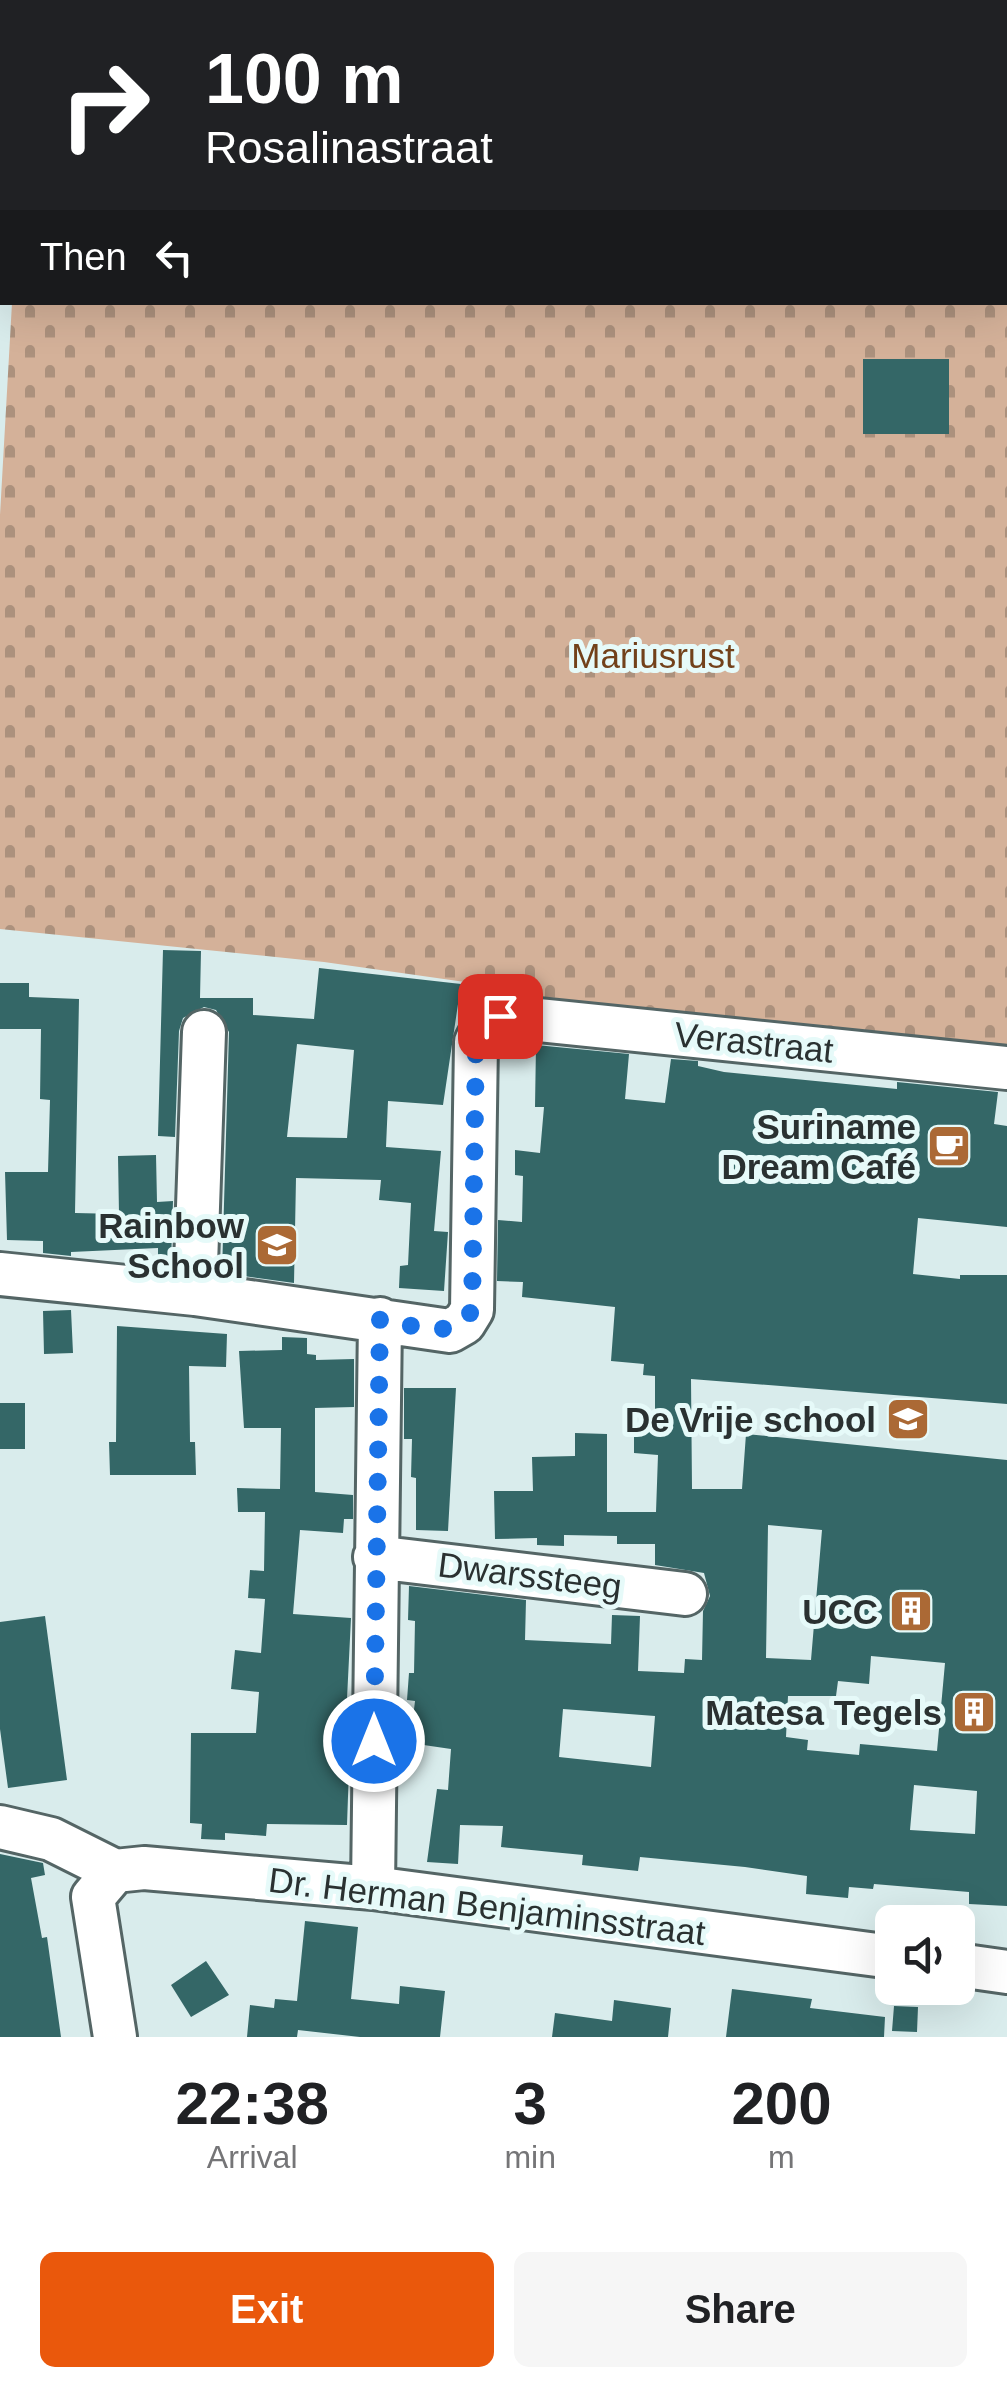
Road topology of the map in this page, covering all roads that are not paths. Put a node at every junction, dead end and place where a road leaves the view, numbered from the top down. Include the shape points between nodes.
1 (204, 1032) dead end
2 (1007, 1068) edge
3 (0, 1274) edge
4 (195, 1294) junction
5 (380, 1319) junction
6 (375, 1556) junction
7 (684, 1594) dead end
8 (0, 1827) edge
9 (104, 1884) junction
10 (372, 1888) junction
11 (875, 1955) edge
12 (975, 1967) edge
13 (1007, 1972) edge
14 (115, 2037) edge

1 - 4 street
2 - 5 street, Verastraat via 500,1016 476,1042 472,1310 450,1331
3 - 4 street
4 - 5 street
5 - 6 street
6 - 7 street, Dwarssteeg
6 - 10 street
8 - 9 street via 51,1839
9 - 10 street, Dr. Herman Benjaminsstraat via 144,1868
9 - 14 street
10 - 11 street, Dr. Herman Benjaminsstraat
12 - 13 street

